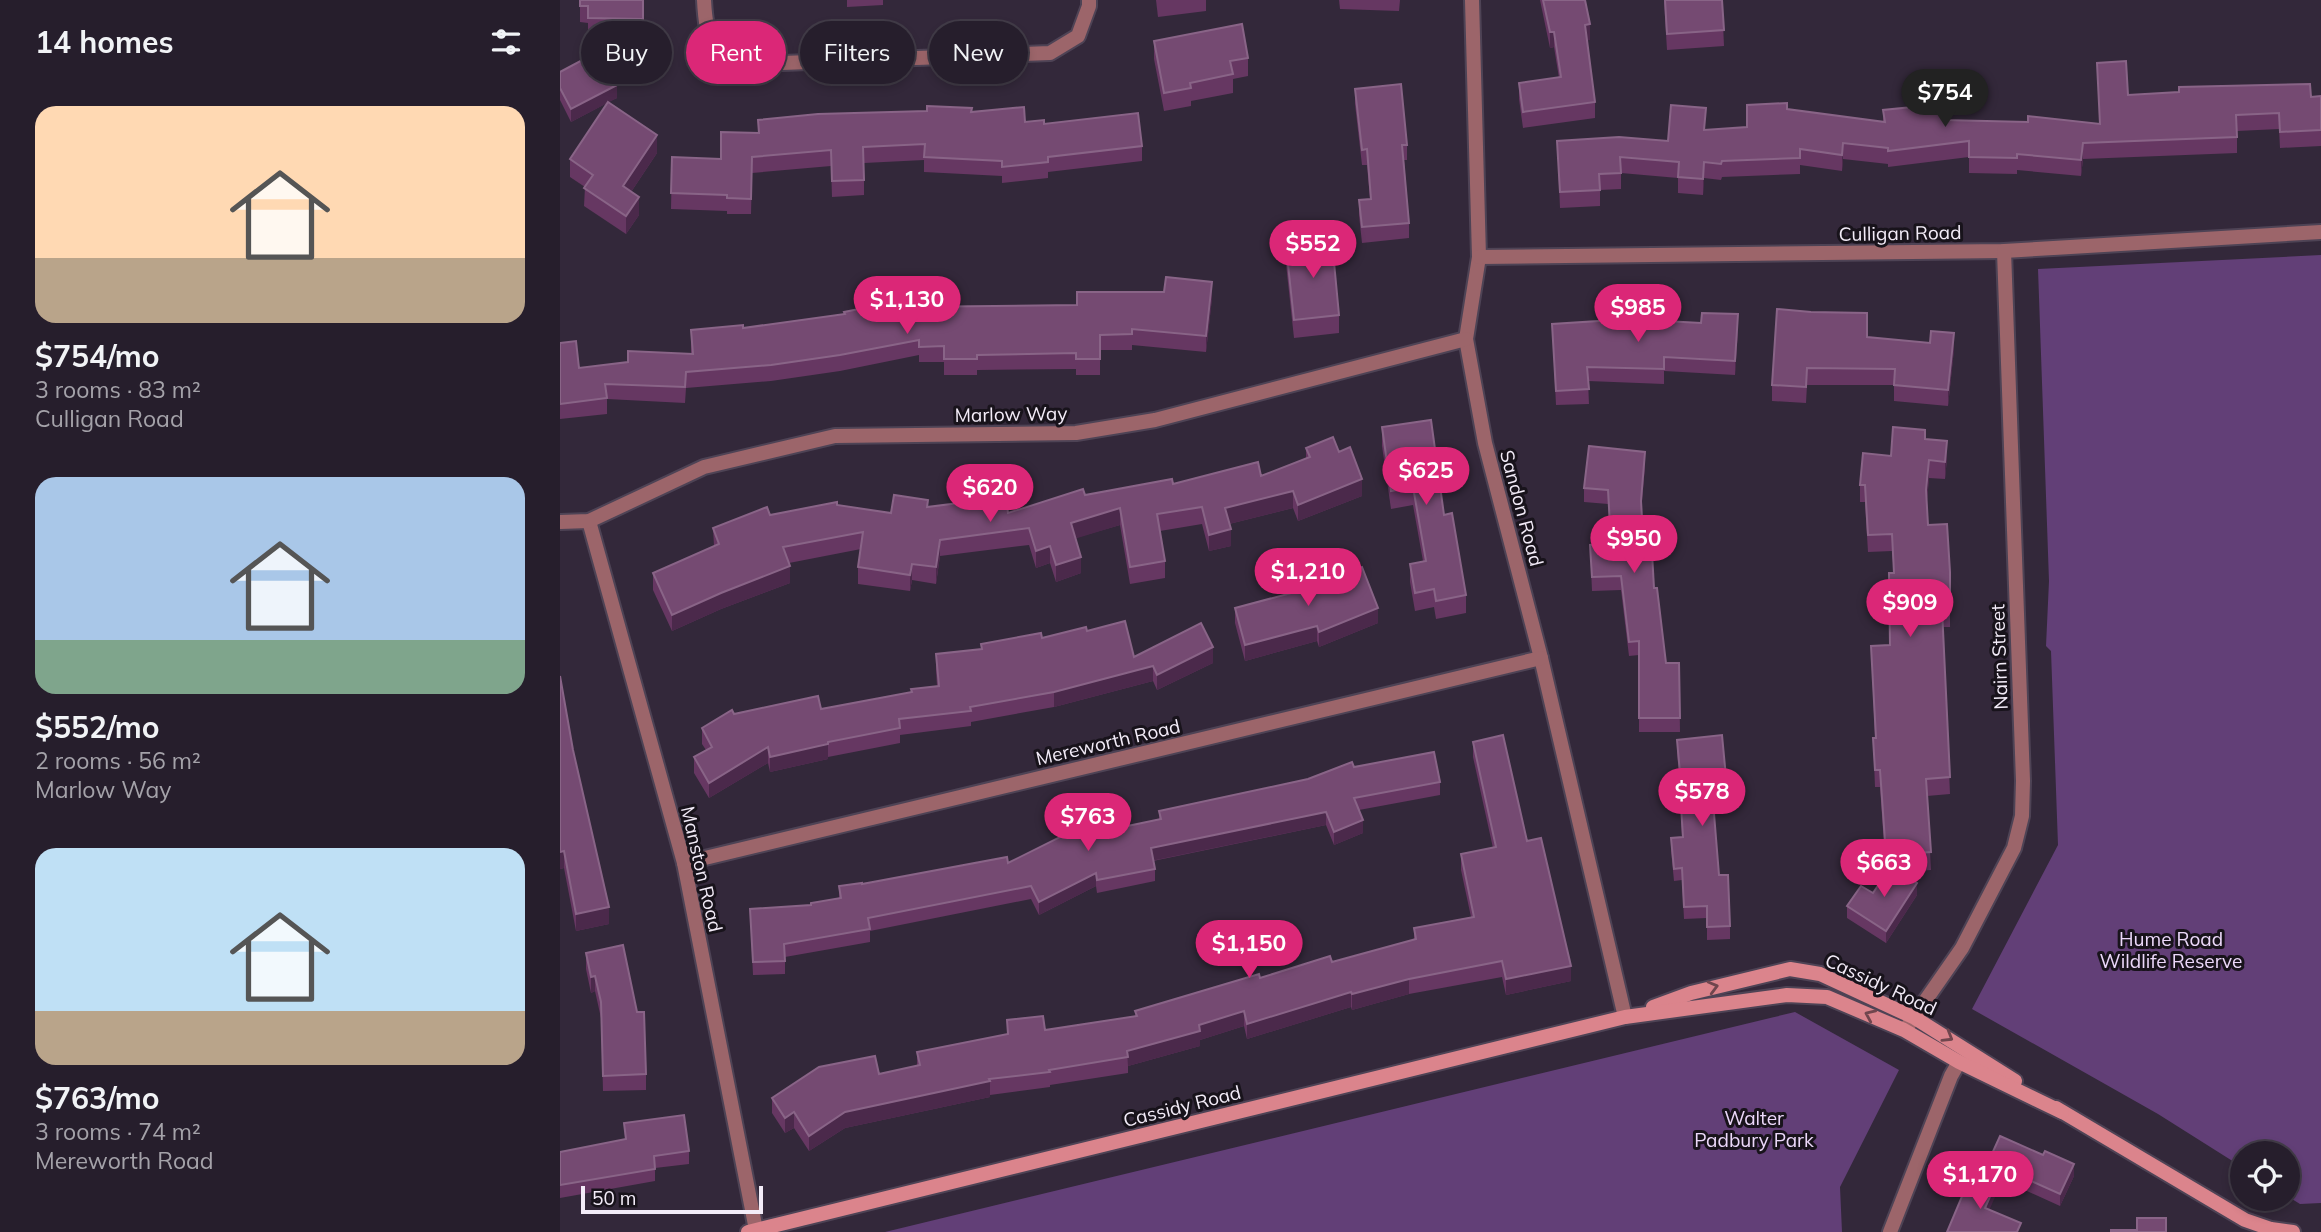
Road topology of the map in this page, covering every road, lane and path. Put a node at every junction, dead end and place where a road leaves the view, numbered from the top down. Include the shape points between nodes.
1 (704, 0) edge
2 (1089, 0) edge
3 (1472, 0) edge
4 (2321, 232) edge
5 (2004, 251) junction
6 (1479, 257) junction
7 (1466, 339) junction
8 (589, 521) junction
9 (560, 522) edge
10 (1541, 658) junction
11 (684, 863) junction
12 (1625, 1017) junction
13 (1915, 1018) junction
14 (1904, 1030) junction
15 (1959, 1062) junction
16 (2062, 1112) junction
17 (2242, 1226) edge
18 (752, 1231) edge
19 (1890, 1232) edge
20 (2293, 1232) edge

1 - 2 street via 712,44 724,57 757,64 1050,52 1079,36
3 - 6 street, Sandon Road
4 - 5 street, Culligan Road
5 - 6 street, Culligan Road
5 - 13 street, Nairn Street via 2022,816 2014,848 1962,947
6 - 7 street, Sandon Road
7 - 8 street, Marlow Way via 1155,421 1076,433 835,436 704,467
7 - 10 street, Sandon Road via 1485,443
8 - 9 street, Marlow Way
8 - 11 street, Manston Road
10 - 11 street, Mereworth Road
10 - 12 street, Sandon Road
11 - 18 street, Manston Road
12 -> 13 street, Cassidy Road via 1692,993 1790,969 1820,974
14 -> 12 street, Cassidy Road via 1827,997 1787,995
12 - 18 street, Cassidy Road
13 - 14 street, Nairn Street
13 -> 16 street, Cassidy Road
14 - 15 street, Cassidy Road
15 - 16 street, Cassidy Road
15 - 19 street
16 - 17 street, Cassidy Road
17 - 20 street, Cassidy Road

